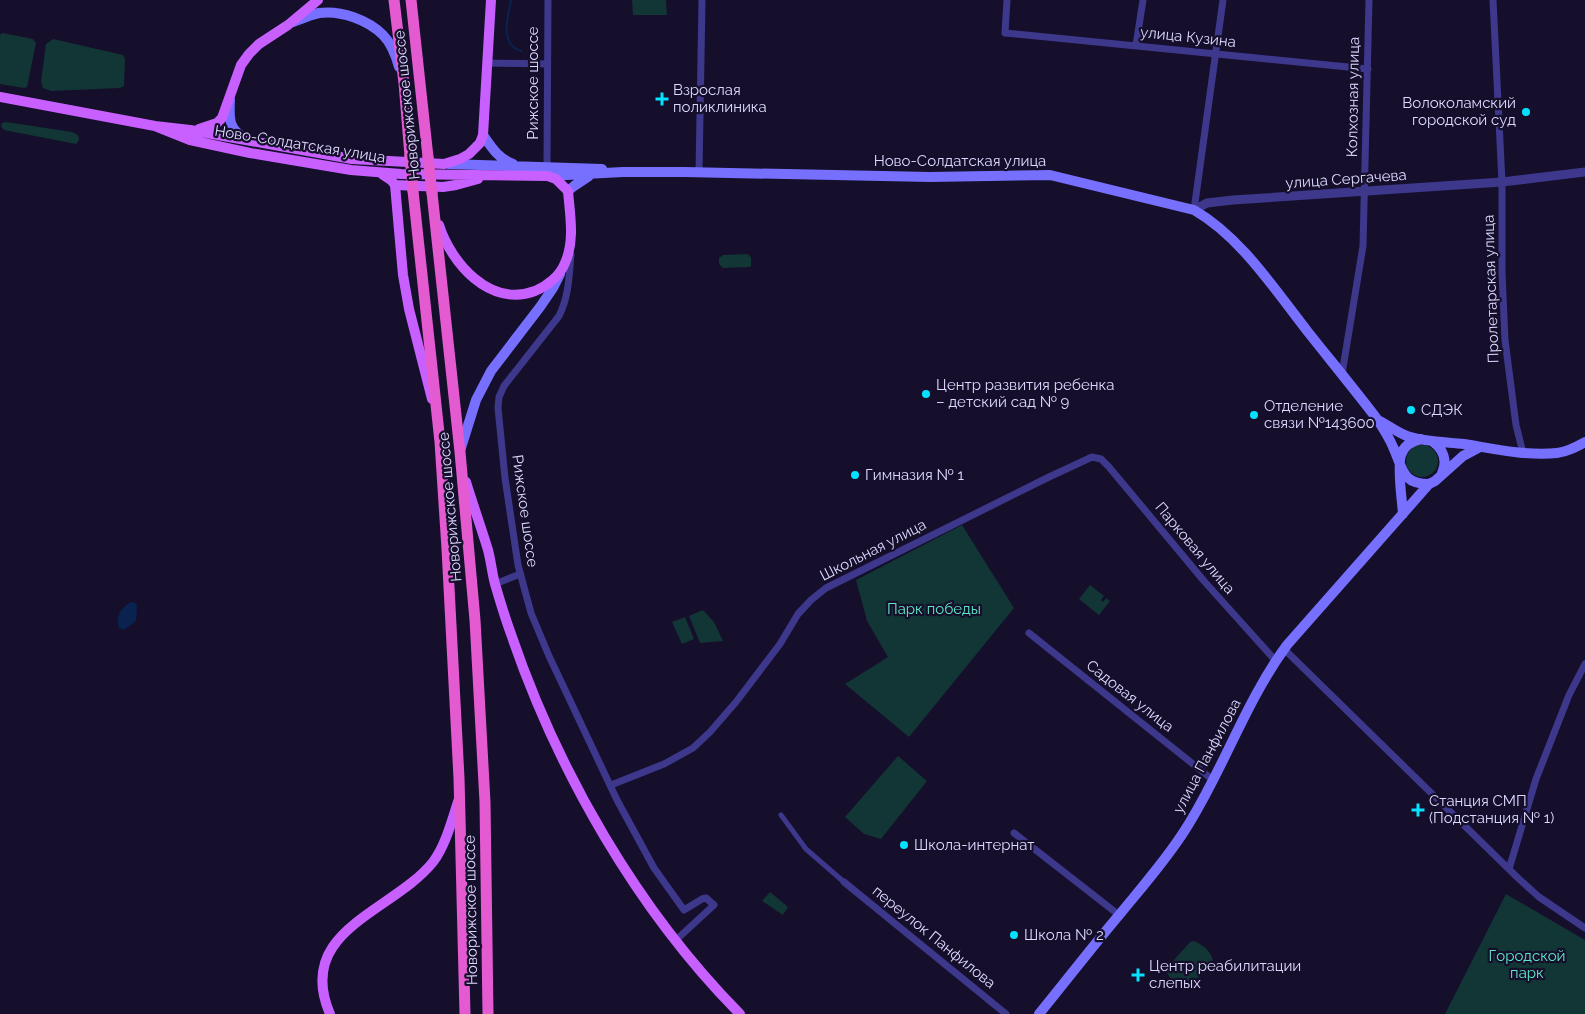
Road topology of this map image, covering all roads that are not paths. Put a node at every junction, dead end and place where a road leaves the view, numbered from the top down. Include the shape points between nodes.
1 (318, 0) edge
2 (394, 0) edge
3 (411, 0) edge
4 (491, 0) edge
5 (548, 0) edge
6 (702, 0) edge
7 (1007, 0) edge
8 (1143, 0) edge
9 (1223, 0) edge
10 (1369, 0) edge
11 (1493, 0) edge
12 (288, 25) junction
13 (1136, 45) junction
14 (1214, 54) junction
15 (487, 63) junction
16 (546, 64) junction
17 (1368, 69) junction
18 (404, 83) junction
19 (0, 97) edge
20 (230, 97) junction
21 (155, 126) junction
22 (190, 130) junction
23 (483, 135) junction
24 (251, 140) junction
25 (444, 164) junction
26 (516, 165) junction
27 (548, 171) junction
28 (623, 172) junction
29 (699, 172) junction
30 (1585, 172) edge
31 (381, 173) junction
32 (591, 175) junction
33 (491, 176) junction
34 (1502, 182) junction
35 (395, 185) junction
36 (568, 192) junction
37 (1365, 192) junction
38 (434, 209) junction
39 (1194, 210) junction
40 (571, 244) junction
41 (564, 266) junction
42 (1342, 374) junction
43 (1377, 419) junction
44 (1427, 440) junction
45 (440, 442) junction
46 (1585, 442) edge
47 (1478, 448) junction
48 (460, 452) junction
49 (1523, 453) junction
50 (1092, 457) joint
51 (1400, 465) junction
52 (461, 469) junction
53 (1441, 475) junction
54 (1428, 484) junction
55 (1402, 514) junction
56 (520, 574) junction
57 (496, 584) junction
58 (1029, 633) dead end
59 (1284, 649) junction
60 (1275, 660) junction
61 (1585, 664) edge
62 (1213, 780) junction
63 (611, 785) junction
64 (459, 798) junction
65 (780, 815) dead end
66 (1014, 834) dead end
67 (1509, 869) junction
68 (844, 882) joint
69 (1119, 915) junction
70 (1585, 928) edge
71 (676, 940) junction
72 (330, 1014) edge
73 (465, 1014) edge
74 (488, 1014) edge
75 (740, 1014) edge
76 (1006, 1014) edge
77 (1039, 1014) edge

1 - 12 main road
2 - 18 highway, Новорижское шоссе
3 - 38 highway, Новорижское шоссе, bridge
4 - 15 main road
5 - 16 street, Рижское шоссе
6 - 29 street
7 - 13 street, улица Кузина via 1005,33
8 - 13 street
9 - 14 street
10 - 17 street, Колхозная улица
11 - 34 street, Пролетарская улица
12 - 18 main road via 320,13 344,14 360,20 387,40 396,55
12 - 20 main road via 249,54
13 - 14 street, улица Кузина
14 - 17 street, улица Кузина
14 - 39 street
15 - 16 street
15 - 23 main road
16 - 27 street, Рижское шоссе
17 - 37 street, Колхозная улица
18 - 45 highway, Новорижское шоссе, bridge
19 - 21 main road, Ново-Солдатская улица
20 - 22 main road via 217,123
20 - 24 main road via 229,119 233,128
21 - 22 main road, Ново-Солдатская улица
21 - 31 main road, Ново-Солдатская улица via 190,140 250,153
22 - 24 main road, Ново-Солдатская улица
23 - 25 main road via 469,154
23 - 26 main road via 504,160
24 - 25 main road, Ново-Солдатская улица via 352,159
25 - 26 main road, Ново-Солдатская улица
26 - 27 main road, Ново-Солдатская улица
27 - 28 main road, Ново-Солдатская улица via 592,168
27 - 32 main road, Ново-Солдатская улица
27 - 33 main road, Ново-Солдатская улица
27 - 36 main road
28 - 29 main road, Ново-Солдатская улица
28 - 32 main road, Ново-Солдатская улица
29 - 39 main road, Ново-Солдатская улица via 930,177 1050,175
30 - 34 street, улица Сергачева
31 - 33 main road, Ново-Солдатская улица
31 - 35 main road
32 - 36 main road
33 - 35 main road via 443,187
34 - 37 street, улица Сергачева
34 - 49 street, Пролетарская улица via 1504,340
35 - 45 main road via 403,275
36 - 40 main road
37 - 39 street, улица Сергачева via 1233,200 1207,203
37 - 42 street, Колхозная улица via 1363,246
38 - 41 main road via 442,236 452,253 466,271 498,292 511,295 530,293 549,283
38 - 48 highway, Новорижское шоссе
39 - 42 main road, Ново-Солдатская улица via 1224,232 1257,266
40 - 41 main road
40 - 56 street, Рижское шоссе via 569,290 560,316 504,386 499,397 505,478
41 - 48 main road via 540,307 490,371 476,400
42 - 43 main road, Ново-Солдатская улица
43 - 44 main road, Ново-Солдатская улица via 1396,431
43 - 51 main road, Ново-Солдатская улица
44 - 47 main road
44 - 51 main road via 1413,441 1405,447 1400,455
44 - 53 main road via 1438,445 1444,455
45 - 64 highway, Новорижское шоссе
46 - 49 main road via 1557,453
47 - 49 main road
47 - 53 main road, улица Панфилова
48 - 52 highway, Новорижское шоссе
50 - 60 street, Парковая улица via 1101,459 1109,467
50 - 63 street, Школьная улица via 826,588 798,614 780,644 736,702 693,748 664,764
51 - 54 main road via 1403,474 1412,482
51 - 55 main road
52 - 57 main road
52 - 74 highway, Новорижское шоссе via 475,620 485,802
53 - 54 main road, улица Панфилова
54 - 55 main road, улица Панфилова
55 - 59 main road, улица Панфилова
56 - 57 street
56 - 63 street, Рижское шоссе via 531,613 549,656
57 - 71 main road via 526,676 559,750 618,858
58 - 62 street, Садовая улица
59 - 60 main road, улица Панфилова
59 - 67 street
60 - 62 main road, улица Панфилова
61 - 67 street via 1536,779
62 - 69 main road, улица Панфилова via 1184,831
63 - 71 street, Рижское шоссе via 654,868 682,909 687,910 706,898 714,905
64 - 72 main road via 434,861 422,874 353,924 329,953 321,987
64 - 73 highway, Новорижское шоссе
65 - 68 street via 806,850
66 - 69 street
67 - 70 street via 1539,897
68 - 76 street, переулок Панфилова
69 - 77 main road, улица Панфилова
71 - 75 main road

